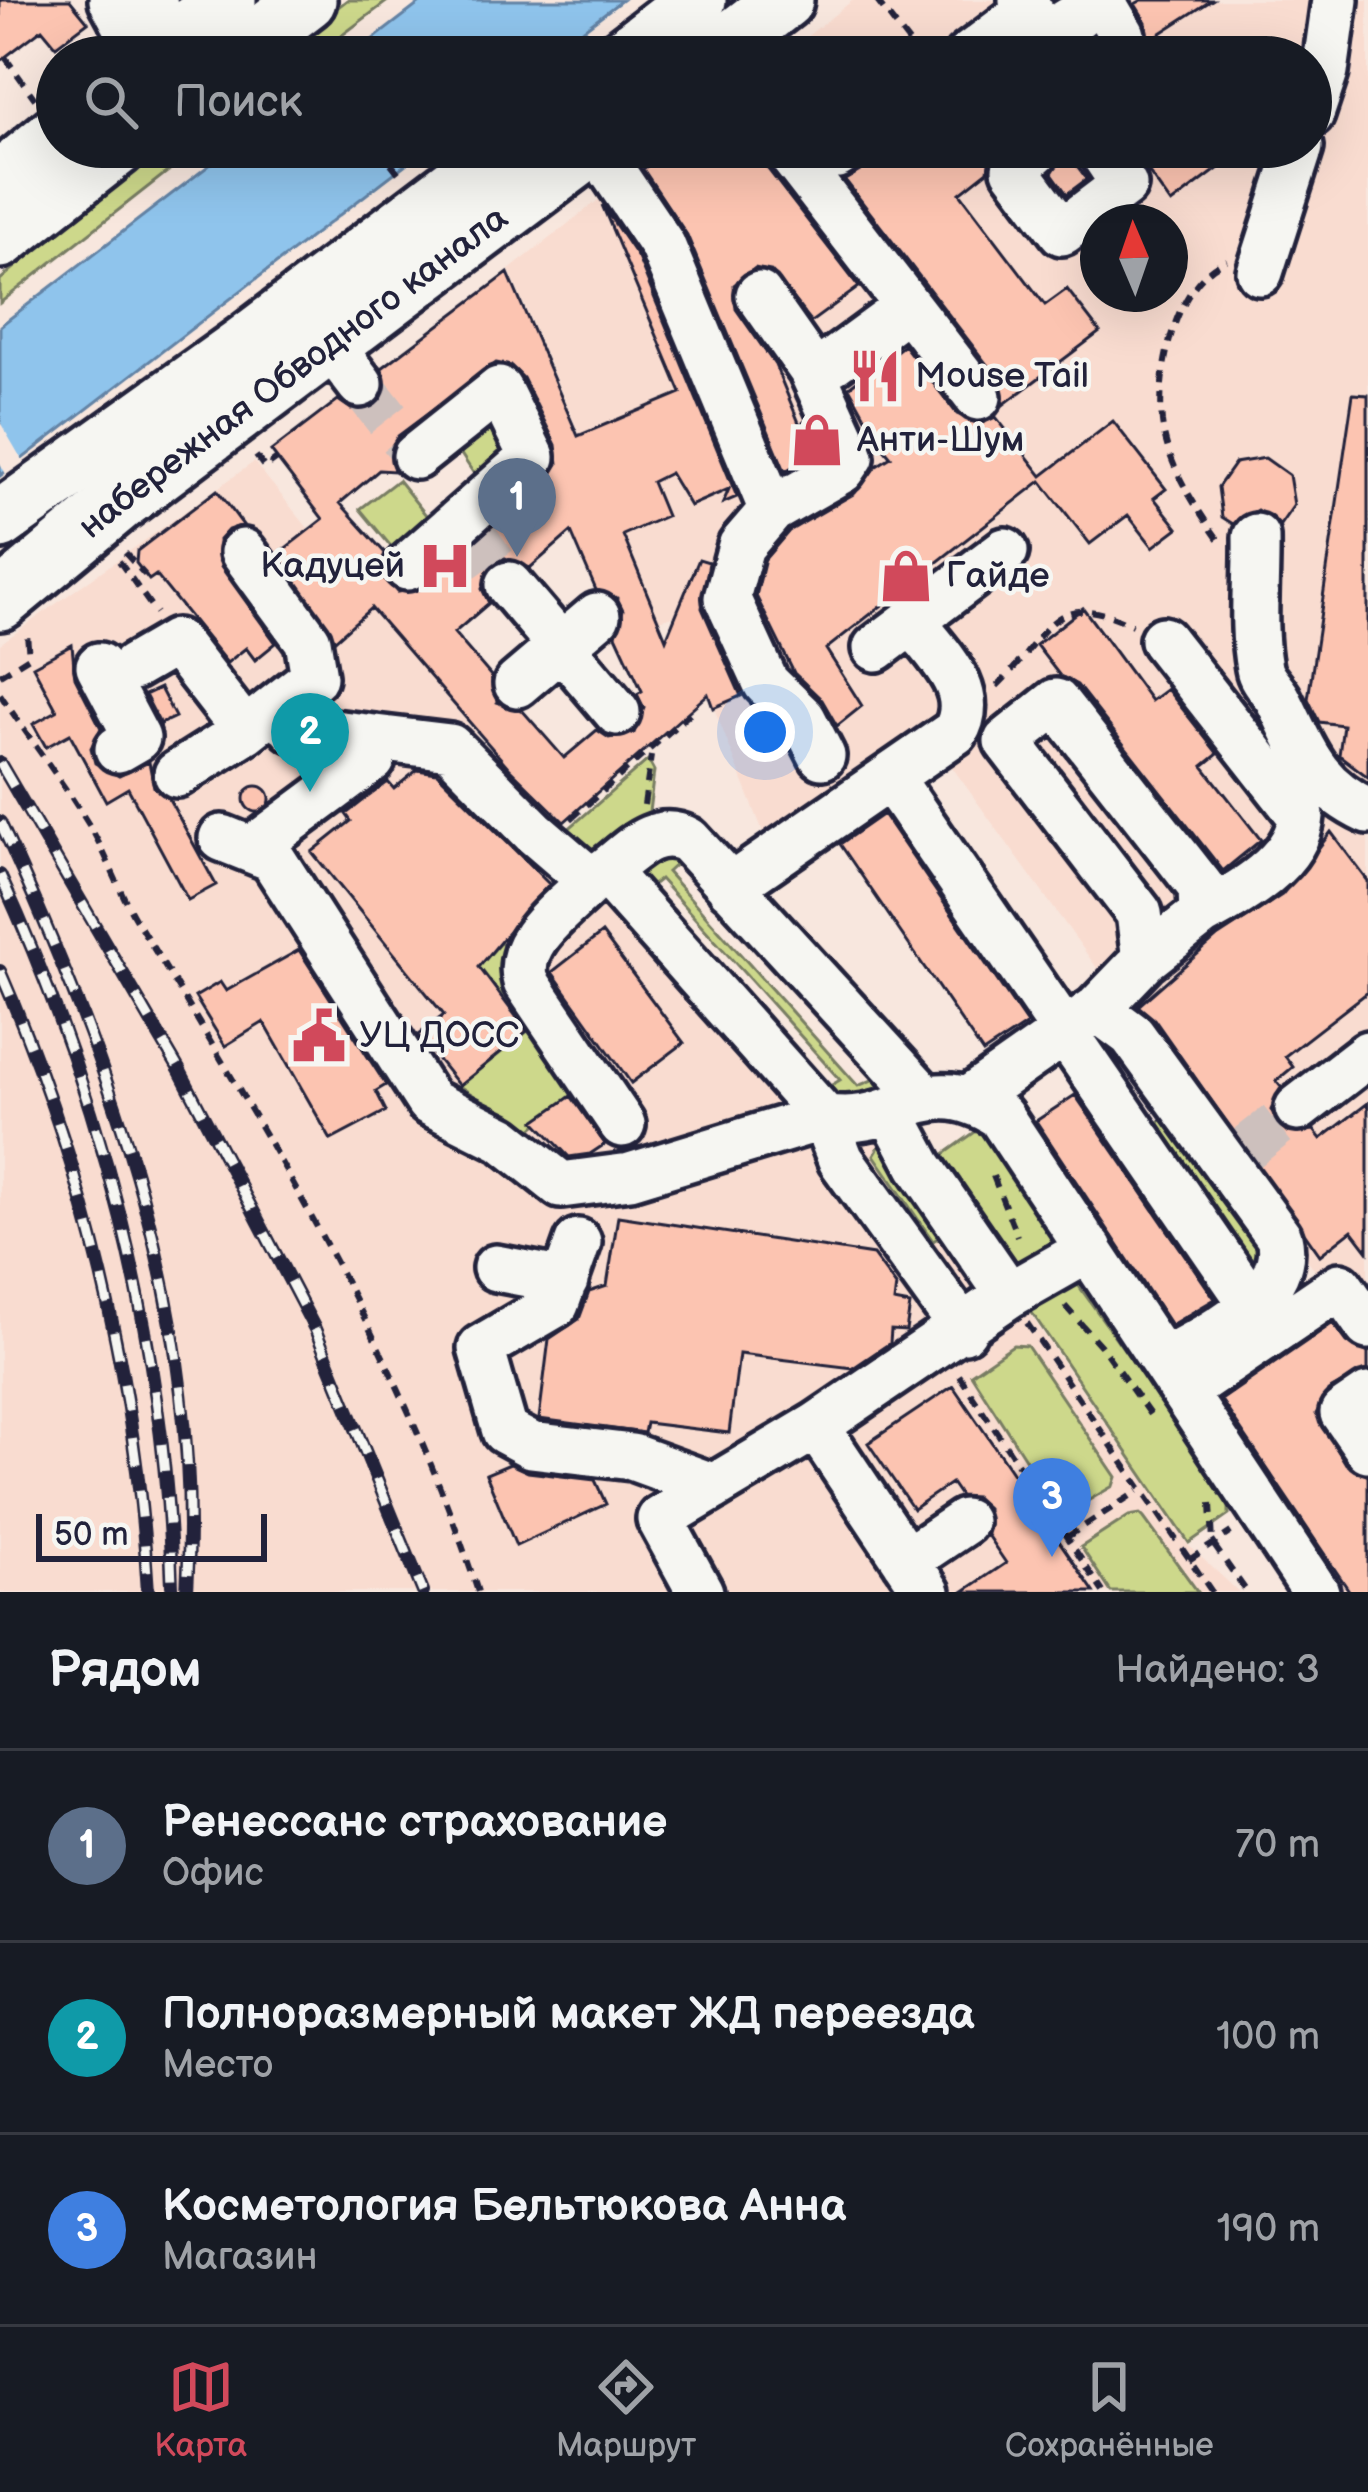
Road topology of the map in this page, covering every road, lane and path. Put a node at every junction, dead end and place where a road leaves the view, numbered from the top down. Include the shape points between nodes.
1 (112, 0) edge
2 (227, 0) edge
3 (307, 0) edge
4 (784, 0) edge
5 (876, 0) edge
6 (1335, 0) edge
7 (1101, 12) edge
8 (1040, 25) edge
9 (152, 36) edge
10 (169, 36) edge
11 (260, 36) edge
12 (704, 36) edge
13 (904, 36) edge
14 (5, 57) dead end
15 (1334, 86) edge
16 (36, 101) edge
17 (36, 136) edge
18 (92, 168) edge
19 (395, 168) edge
20 (487, 168) edge
21 (566, 168) edge
22 (609, 168) edge
23 (801, 168) edge
24 (1017, 168) edge
25 (1113, 168) edge
26 (1293, 168) edge
27 (397, 171) dead end
28 (0, 181) edge
29 (58, 196) junction
30 (0, 239) edge
31 (0, 258) edge
32 (1265, 258) joint
33 (759, 295) dead end
34 (908, 307) junction
35 (854, 312) dead end
36 (330, 345) junction
37 (816, 357) junction
38 (978, 397) dead end
39 (256, 456) dead end
40 (277, 459) dead end
41 (772, 510) junction
42 (0, 520) edge
43 (464, 523) junction
44 (1256, 537) dead end
45 (1005, 550) dead end
46 (124, 552) dead end
47 (243, 552) dead end
48 (116, 557) dead end
49 (406, 567) dead end
50 (145, 575) dead end
51 (509, 585) tunnel mouth
52 (139, 589) dead end
53 (1257, 592) junction
54 (13, 614) edge
55 (597, 616) dead end
56 (1163, 640) joint
57 (561, 646) junction
58 (0, 675) edge
59 (518, 684) dead end
60 (0, 694) edge
61 (694, 710) dead end
62 (617, 712) dead end
63 (261, 718) junction
64 (1007, 741) junction
65 (822, 757) dead end
66 (372, 760) dead end
67 (892, 780) junction
68 (1368, 812) edge
69 (544, 841) junction
70 (599, 876) junction
71 (730, 886) junction
72 (1202, 914) junction
73 (1145, 959) junction
74 (1080, 1020) junction
75 (1368, 1054) edge
76 (972, 1097) junction
77 (907, 1104) junction
78 (1298, 1108) tunnel mouth
79 (824, 1117) junction
80 (622, 1124) dead end
81 (1090, 1249) junction
82 (496, 1268) dead end
83 (1026, 1286) junction
84 (1251, 1303) junction
85 (1368, 1326) edge
86 (952, 1338) junction
87 (1168, 1391) junction
88 (1368, 1396) edge
89 (816, 1426) junction
90 (1368, 1449) edge
91 (1204, 1486) dead end
92 (713, 1487) junction
93 (1138, 1490) junction
94 (1263, 1511) junction
95 (964, 1522) dead end
96 (1066, 1537) junction
97 (1213, 1544) junction
98 (1189, 1560) junction
99 (916, 1576) edge
100 (478, 1592) edge
101 (700, 1592) edge
102 (1103, 1592) edge
103 (1212, 1592) edge
104 (1247, 1592) edge
105 (1316, 1592) edge

1 - 9 street
2 - 10 main road
3 - 11 main road
4 - 12 main road
5 - 13 path
6 - 15 street
7 - 8 street
14 - 16 path
17 - 28 main road
18 - 29 main road
19 - 27 path
20 - 36 main road, набережная Обводного канала
21 - 36 main road, набережная Обводного канала
22 - 41 street via 662,245
23 - 34 street
24 - 25 street via 1062,232 1124,185
26 - 32 street
29 - 30 main road
29 - 31 main road
32 - 53 path via 1204,269 1177,311 1162,422 1189,497
33 - 37 street
34 - 37 street
34 - 38 street
35 - 37 street
36 - 42 main road, набережная Обводного канала
36 - 54 main road, набережная Обводного канала via 117,504
37 - 41 street via 831,435 850,457 842,470
39 - 40 path via 265,468
41 - 65 street via 741,546 727,598 766,683 802,719
43 - 43 street via 411,450 500,391 532,457
43 - 49 street
44 - 53 street
45 - 67 street via 894,635 962,692 963,719
46 - 50 path
47 - 63 street via 308,641 314,677
48 - 52 path
51 - 57 street
53 - 68 street via 1259,672 1287,729 1339,798
54 - 58 path via 28,657
55 - 57 street
56 - 64 path via 1093,608 1061,616 995,688 993,730
56 - 72 street via 1300,816 1282,857
57 - 59 street
57 - 62 street
60 - 100 path via 94,835 339,1269 417,1429
61 - 69 path
63 - 63 street via 188,767 128,744 116,667 176,642
63 - 69 street via 450,747
64 - 72 street via 1056,702 1201,887
64 - 73 street via 1139,913
66 - 79 street via 237,844 272,857 429,1102 503,1138 561,1185 630,1176
67 - 71 street
67 - 74 street
69 - 70 street
70 - 71 street via 664,832 688,840
70 - 79 street
70 - 80 street via 526,948 521,963
71 - 77 street
72 - 73 street
73 - 74 street
74 - 76 street
74 - 84 street
74 - 84 street via 1132,1035 1234,1158 1284,1255 1280,1274
75 - 78 street
76 - 77 street
76 - 81 street via 1000,1116
76 - 83 path
77 - 79 street via 850,1122
77 - 83 street via 920,1166
79 - 86 street
81 - 83 street
81 - 87 street
82 - 92 street via 572,1262 556,1304 481,1348 505,1431 531,1445 632,1457
83 - 86 street
83 - 87 path
83 - 93 path
84 - 87 street
85 - 87 street via 1340,1286
86 - 89 street
86 - 96 path
87 - 94 street
88 - 90 street via 1343,1413
89 - 92 street
89 - 99 street
91 - 97 path
92 - 101 street via 660,1519
93 - 96 path
93 - 98 path
94 - 97 path
94 - 105 street
95 - 99 street
96 - 102 path
97 - 98 path
97 - 104 path
98 - 103 path

